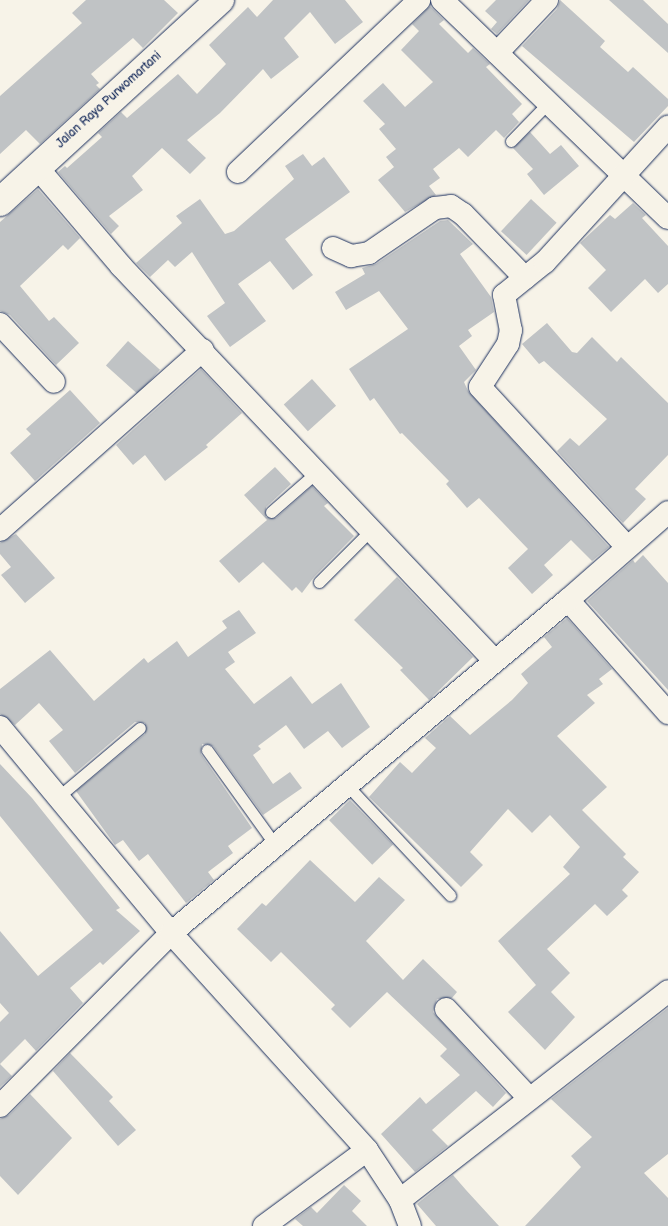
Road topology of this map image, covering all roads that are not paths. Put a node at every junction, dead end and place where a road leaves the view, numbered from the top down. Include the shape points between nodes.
1 (220, 0) edge
2 (419, 0) edge
3 (442, 0) edge
4 (547, 0) edge
5 (497, 53) junction
6 (549, 102) junction
7 (668, 127) edge
8 (511, 142) dead end
9 (36, 166) junction
10 (238, 172) dead end
11 (626, 174) junction
12 (0, 202) edge
13 (667, 216) edge
14 (333, 248) dead end
15 (526, 278) junction
16 (0, 324) edge
17 (203, 350) junction
18 (54, 382) dead end
19 (318, 471) junction
20 (271, 512) dead end
21 (668, 512) edge
22 (372, 529) junction
23 (0, 530) edge
24 (628, 547) junction
25 (319, 582) dead end
26 (568, 600) junction
27 (494, 660) junction
28 (668, 713) edge
29 (0, 727) edge
30 (140, 728) dead end
31 (207, 750) dead end
32 (346, 785) junction
33 (58, 796) junction
34 (276, 846) junction
35 (450, 894) dead end
36 (171, 933) junction
37 (668, 991) edge
38 (446, 1009) dead end
39 (529, 1098) junction
40 (0, 1106) edge
41 (367, 1150) junction
42 (400, 1200) junction
43 (264, 1226) edge
44 (410, 1226) edge

1 - 9 street, Jalan Raya Purwomartani
2 - 10 street
3 - 5 street
4 - 5 street
5 - 6 street
6 - 8 lane
6 - 11 street
7 - 11 street
9 - 12 street, Jalan Raya Purwomartani
9 - 17 street via 121,266
11 - 13 street
11 - 15 street via 545,262
14 - 15 street via 352,256 370,253 435,208 451,206 463,214
15 - 24 street via 504,295 510,330 508,344 480,387
16 - 18 street
17 - 19 street
17 - 23 street
19 - 20 lane
19 - 22 street
21 - 24 street
22 - 25 lane
22 - 27 street
24 - 26 street
26 - 27 street
26 - 28 street
27 - 32 street
29 - 33 street
30 - 33 lane
31 - 34 lane
32 - 34 street
32 - 35 lane
33 - 36 street
34 - 36 street
36 - 40 street
36 - 41 street
37 - 39 street
38 - 39 street
39 - 42 street
41 - 42 street
41 - 43 street
42 - 44 street

